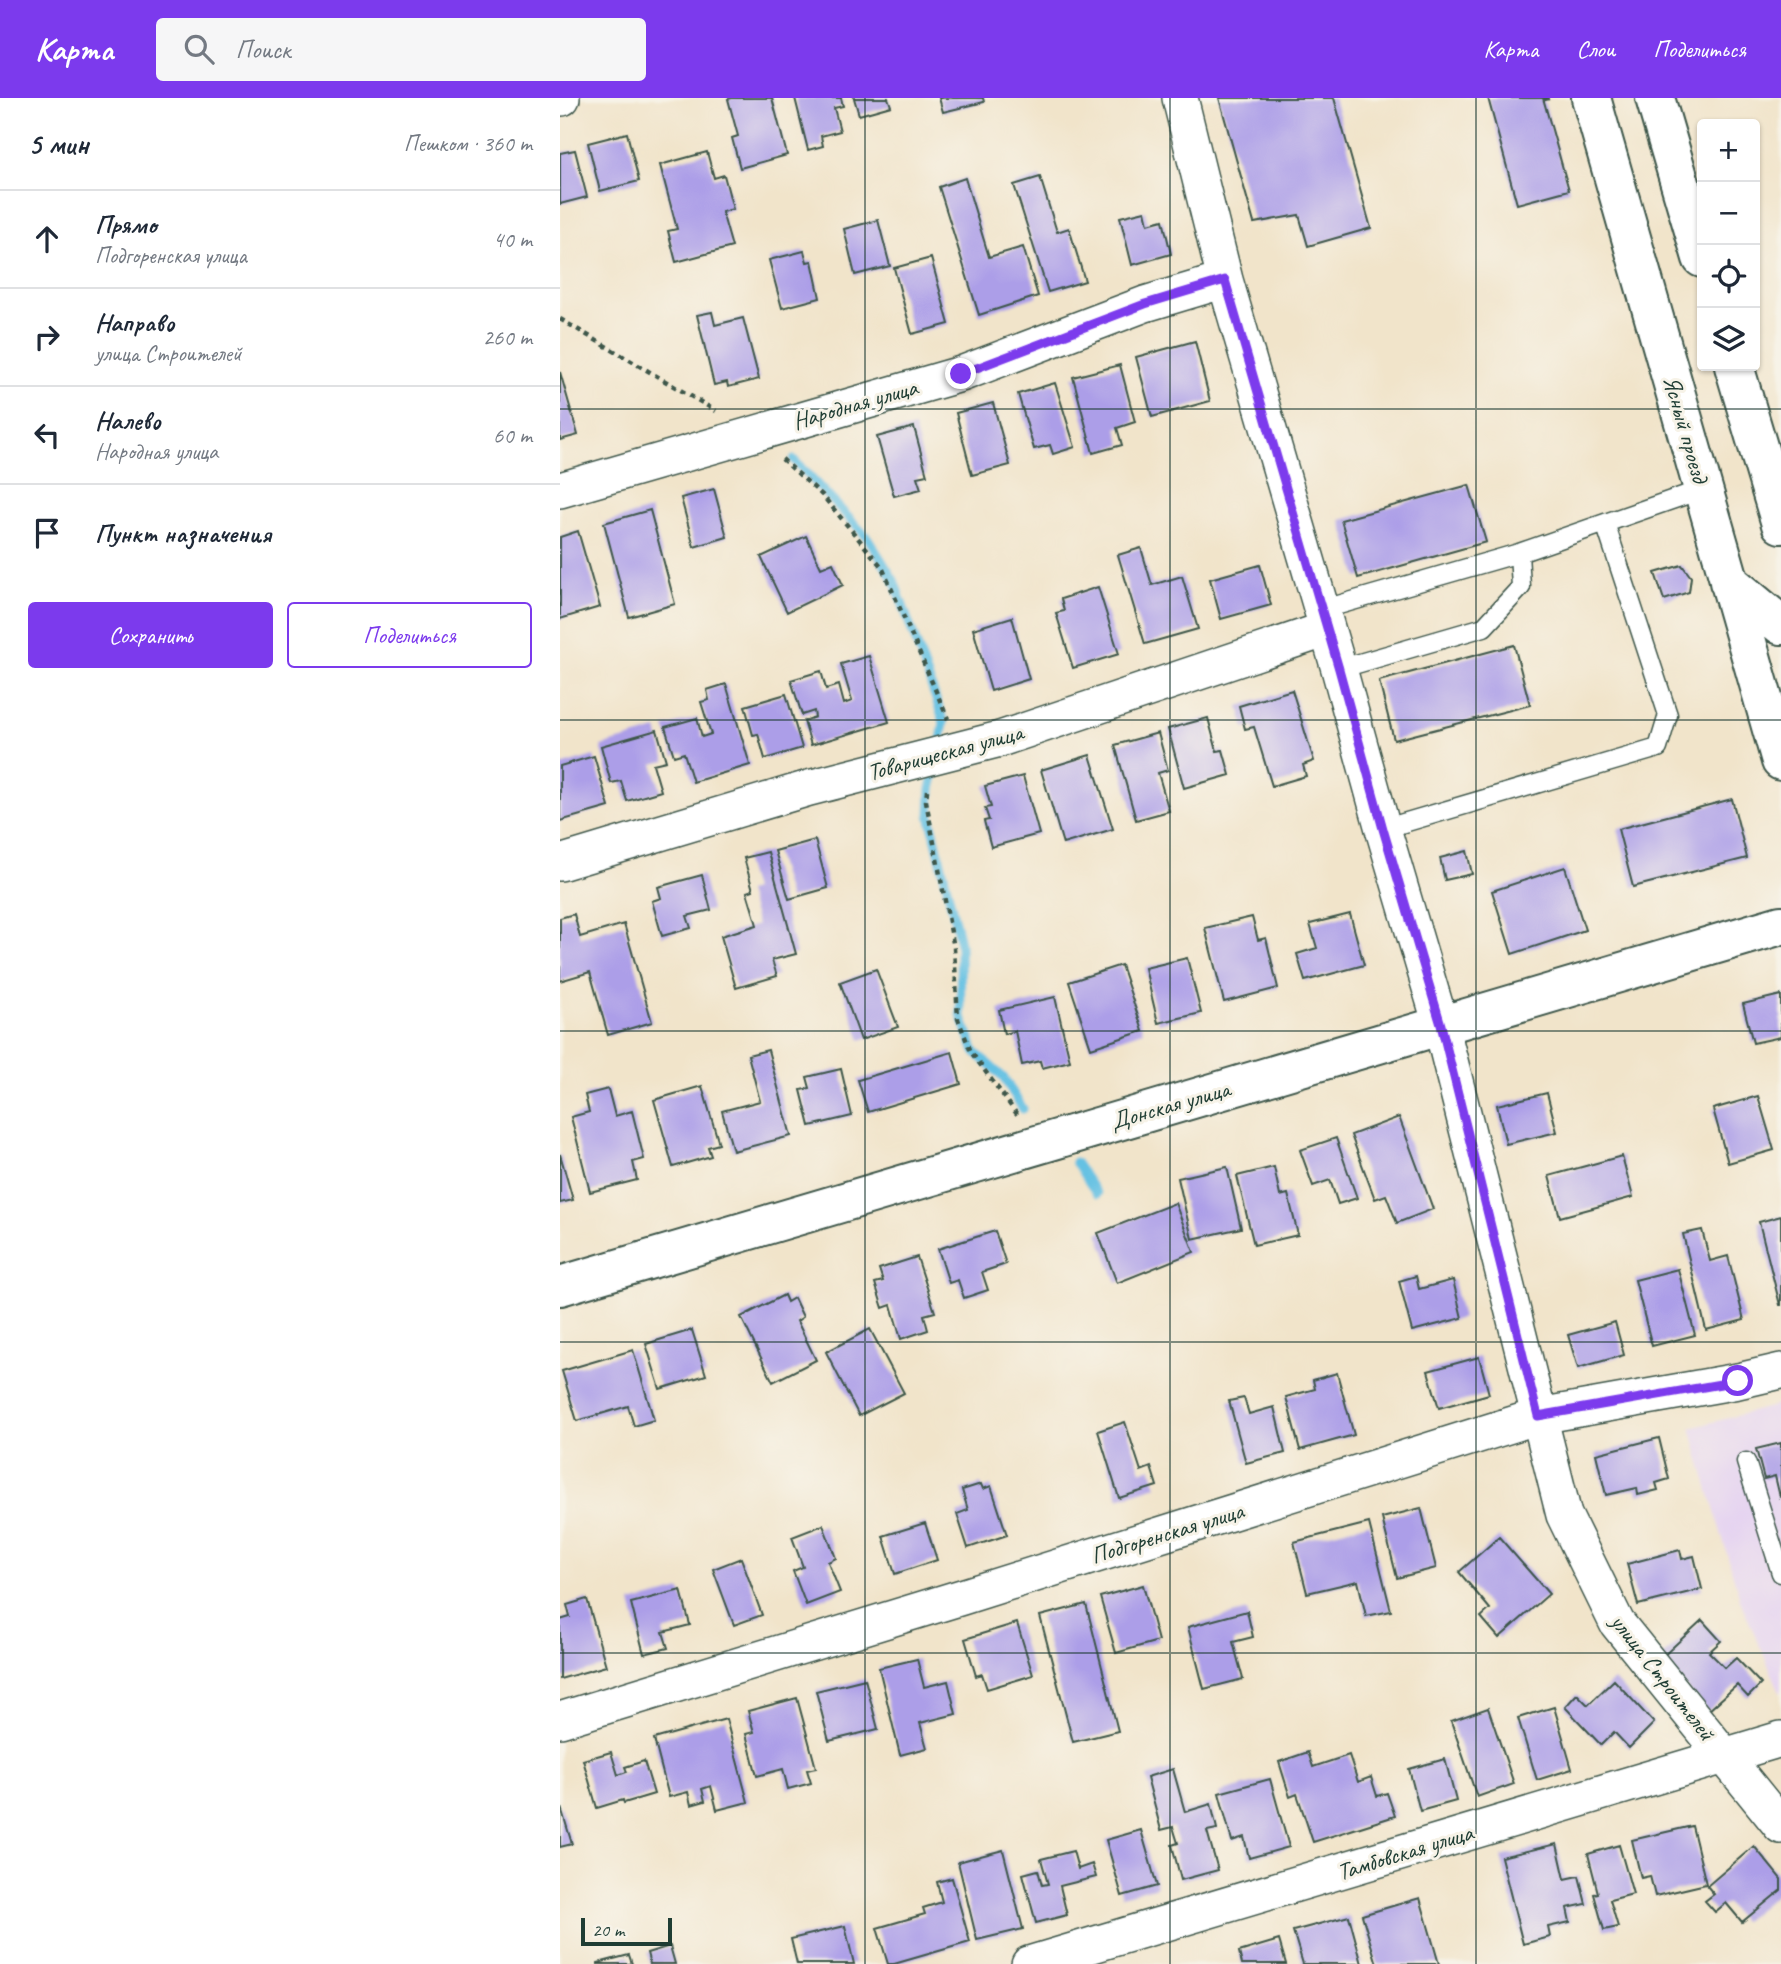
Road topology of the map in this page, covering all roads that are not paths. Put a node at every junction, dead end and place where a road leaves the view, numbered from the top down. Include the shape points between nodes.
1 (1180, 98) edge
2 (1591, 98) edge
3 (1655, 98) edge
4 (1698, 245) edge
5 (1225, 280) junction
6 (1735, 371) edge
7 (1703, 489) junction
8 (560, 490) edge
9 (1605, 523) junction
10 (1781, 524) edge
11 (1519, 553) junction
12 (1729, 582) junction
13 (1324, 620) junction
14 (1781, 625) edge
15 (1339, 669) junction
16 (1781, 761) edge
17 (1383, 829) junction
18 (560, 863) edge
19 (1781, 925) edge
20 (1441, 1025) junction
21 (560, 1286) edge
22 (1781, 1371) edge
23 (1538, 1416) junction
24 (1746, 1462) dead end
25 (1781, 1573) edge
26 (560, 1720) edge
27 (1781, 1740) edge
28 (1725, 1756) junction
29 (1781, 1826) edge
30 (1029, 1964) edge

1 - 5 street, улица Строителей
2 - 7 street, Ясный проезд
3 - 4 street
5 - 8 street, Народная улица via 1145,304 961,374
5 - 13 street, улица Строителей
6 - 10 street
7 - 9 lane
7 - 12 street, Ясный проезд
9 - 11 lane
9 - 17 lane via 1668,715 1658,748
11 - 13 lane
11 - 15 lane via 1521,587 1484,627
12 - 14 street
12 - 16 street, Ясный проезд
13 - 15 street, улица Строителей
13 - 18 street, Товарищеская улица via 1000,739 809,788
15 - 17 street, улица Строителей
17 - 20 street, улица Строителей
19 - 20 street, Донская улица
20 - 21 street, Донская улица
20 - 23 street, улица Строителей
22 - 23 street, Подгоренская улица
23 - 26 street, Подгоренская улица
23 - 28 street, улица Строителей via 1564,1515 1617,1623
24 - 25 lane
27 - 28 street, Тамбовская улица
28 - 29 street, улица Строителей
28 - 30 street, Тамбовская улица

